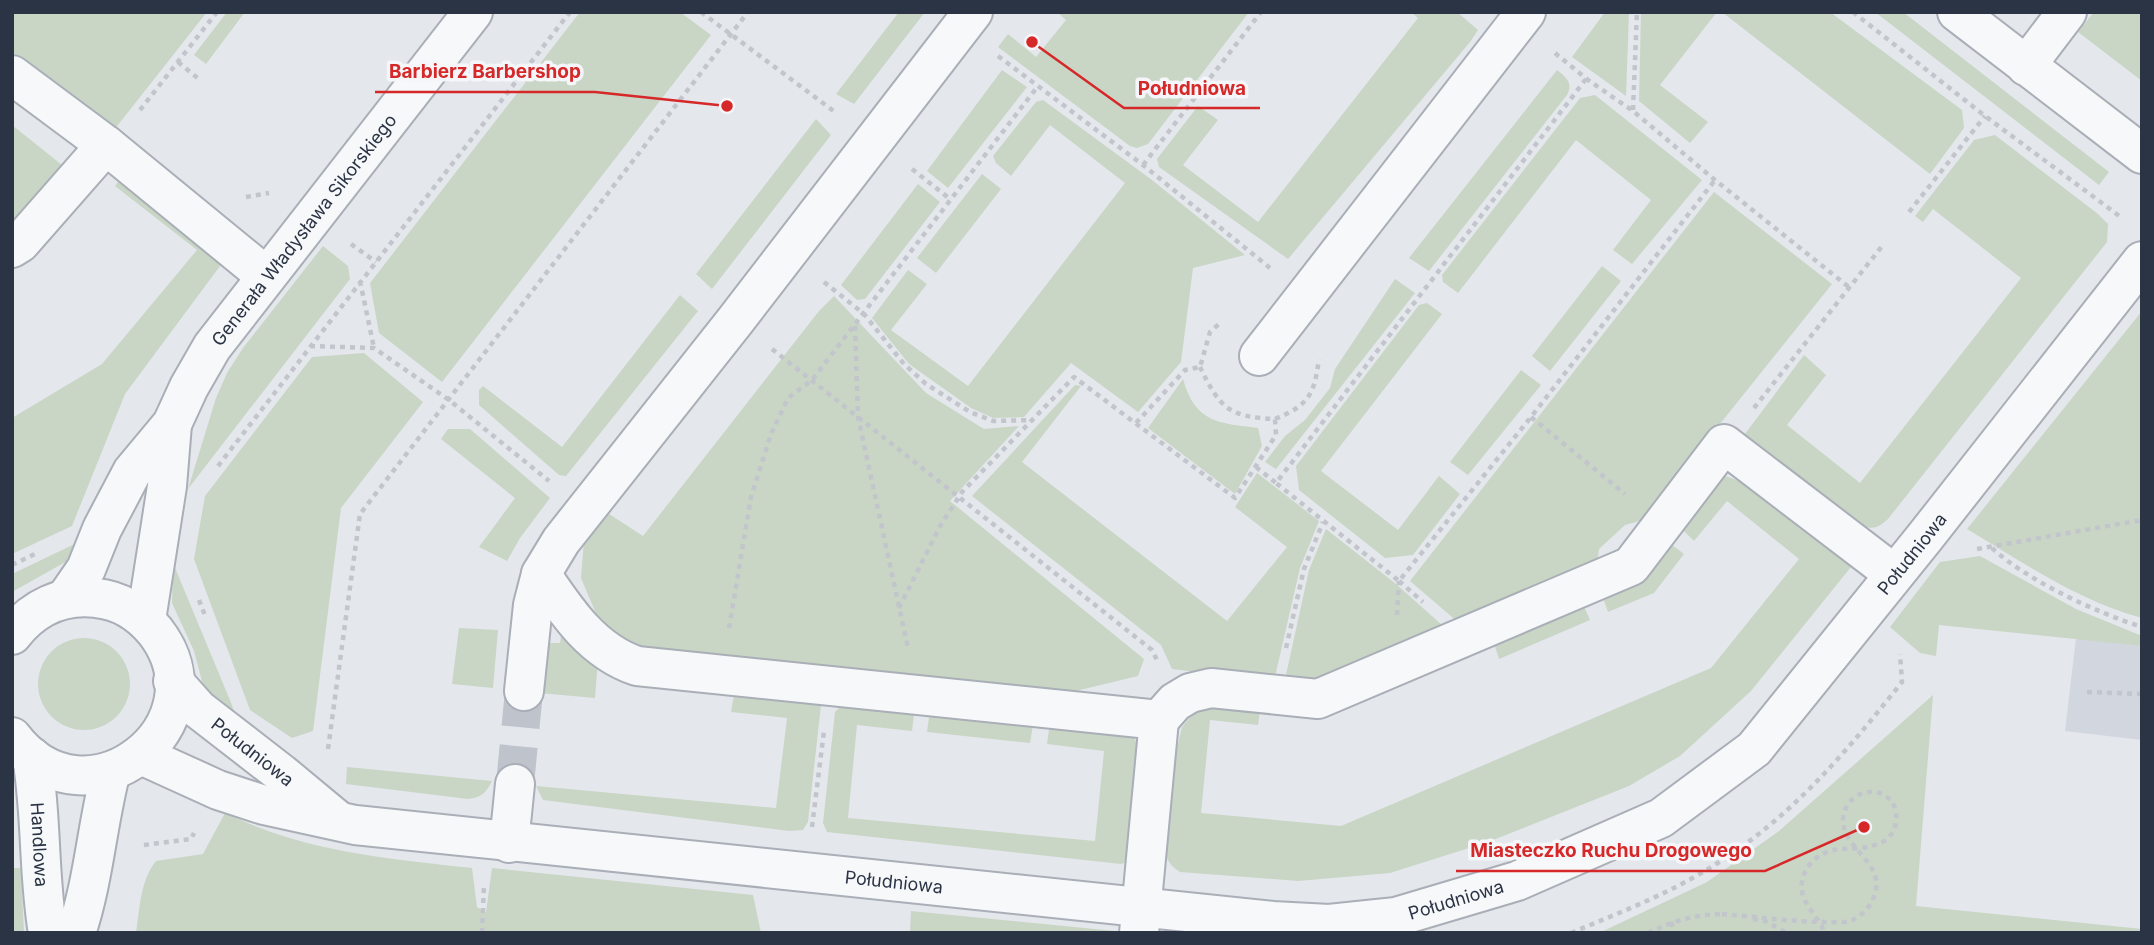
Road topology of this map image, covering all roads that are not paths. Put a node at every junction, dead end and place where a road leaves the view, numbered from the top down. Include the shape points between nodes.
1 (473, 12) edge
2 (973, 12) edge
3 (1957, 12) edge
4 (2067, 12) edge
5 (1510, 19) edge
6 (2026, 66) junction
7 (12, 75) edge
8 (106, 145) junction
9 (2142, 154) edge
10 (12, 248) edge
11 (2142, 261) edge
12 (266, 276) junction
13 (1259, 356) dead end
14 (172, 424) junction
15 (541, 574) junction
16 (1894, 574) junction
17 (66, 598) junction
18 (146, 620) junction
19 (15, 626) edge
20 (173, 681) junction
21 (524, 691) tunnel mouth
22 (1159, 720) junction
23 (22, 747) edge
24 (126, 763) junction
25 (515, 784) tunnel mouth
26 (337, 820) junction
27 (509, 843) junction
28 (1141, 920) edge
29 (48, 933) edge
30 (76, 933) edge

1 - 12 street, Generała Władysława Sikorskiego
2 - 15 street via 561,541
3 - 6 street
4 - 6 street
5 - 13 street
6 - 9 street
7 - 8 street
8 - 10 street
8 - 12 street
11 - 16 street, Południowa
12 - 14 street, Generała Władysława Sikorskiego via 212,347
14 - 17 street, Generała Władysława Sikorskiego via 132,472 86,569
14 - 18 street, Generała Władysława Sikorskiego
15 - 21 street
15 - 22 street via 597,645 637,666
16 - 22 street via 1724,444 1632,566 1318,699 1211,688 1175,702
16 - 28 street, Południowa via 1754,748 1661,818 1517,881 1396,917 1329,924
17 - 18 street via 100,598
17 - 19 street
18 - 20 street via 165,648
20 - 24 street via 166,722 153,744
20 - 26 street, Południowa via 198,709
22 - 28 street
23 - 24 street via 62,772 94,775
23 - 29 street, Handlowa via 39,797
24 - 26 street, Południowa via 264,805
24 - 30 street via 104,799
25 - 27 street
26 - 27 street, Południowa
27 - 28 street, Południowa

